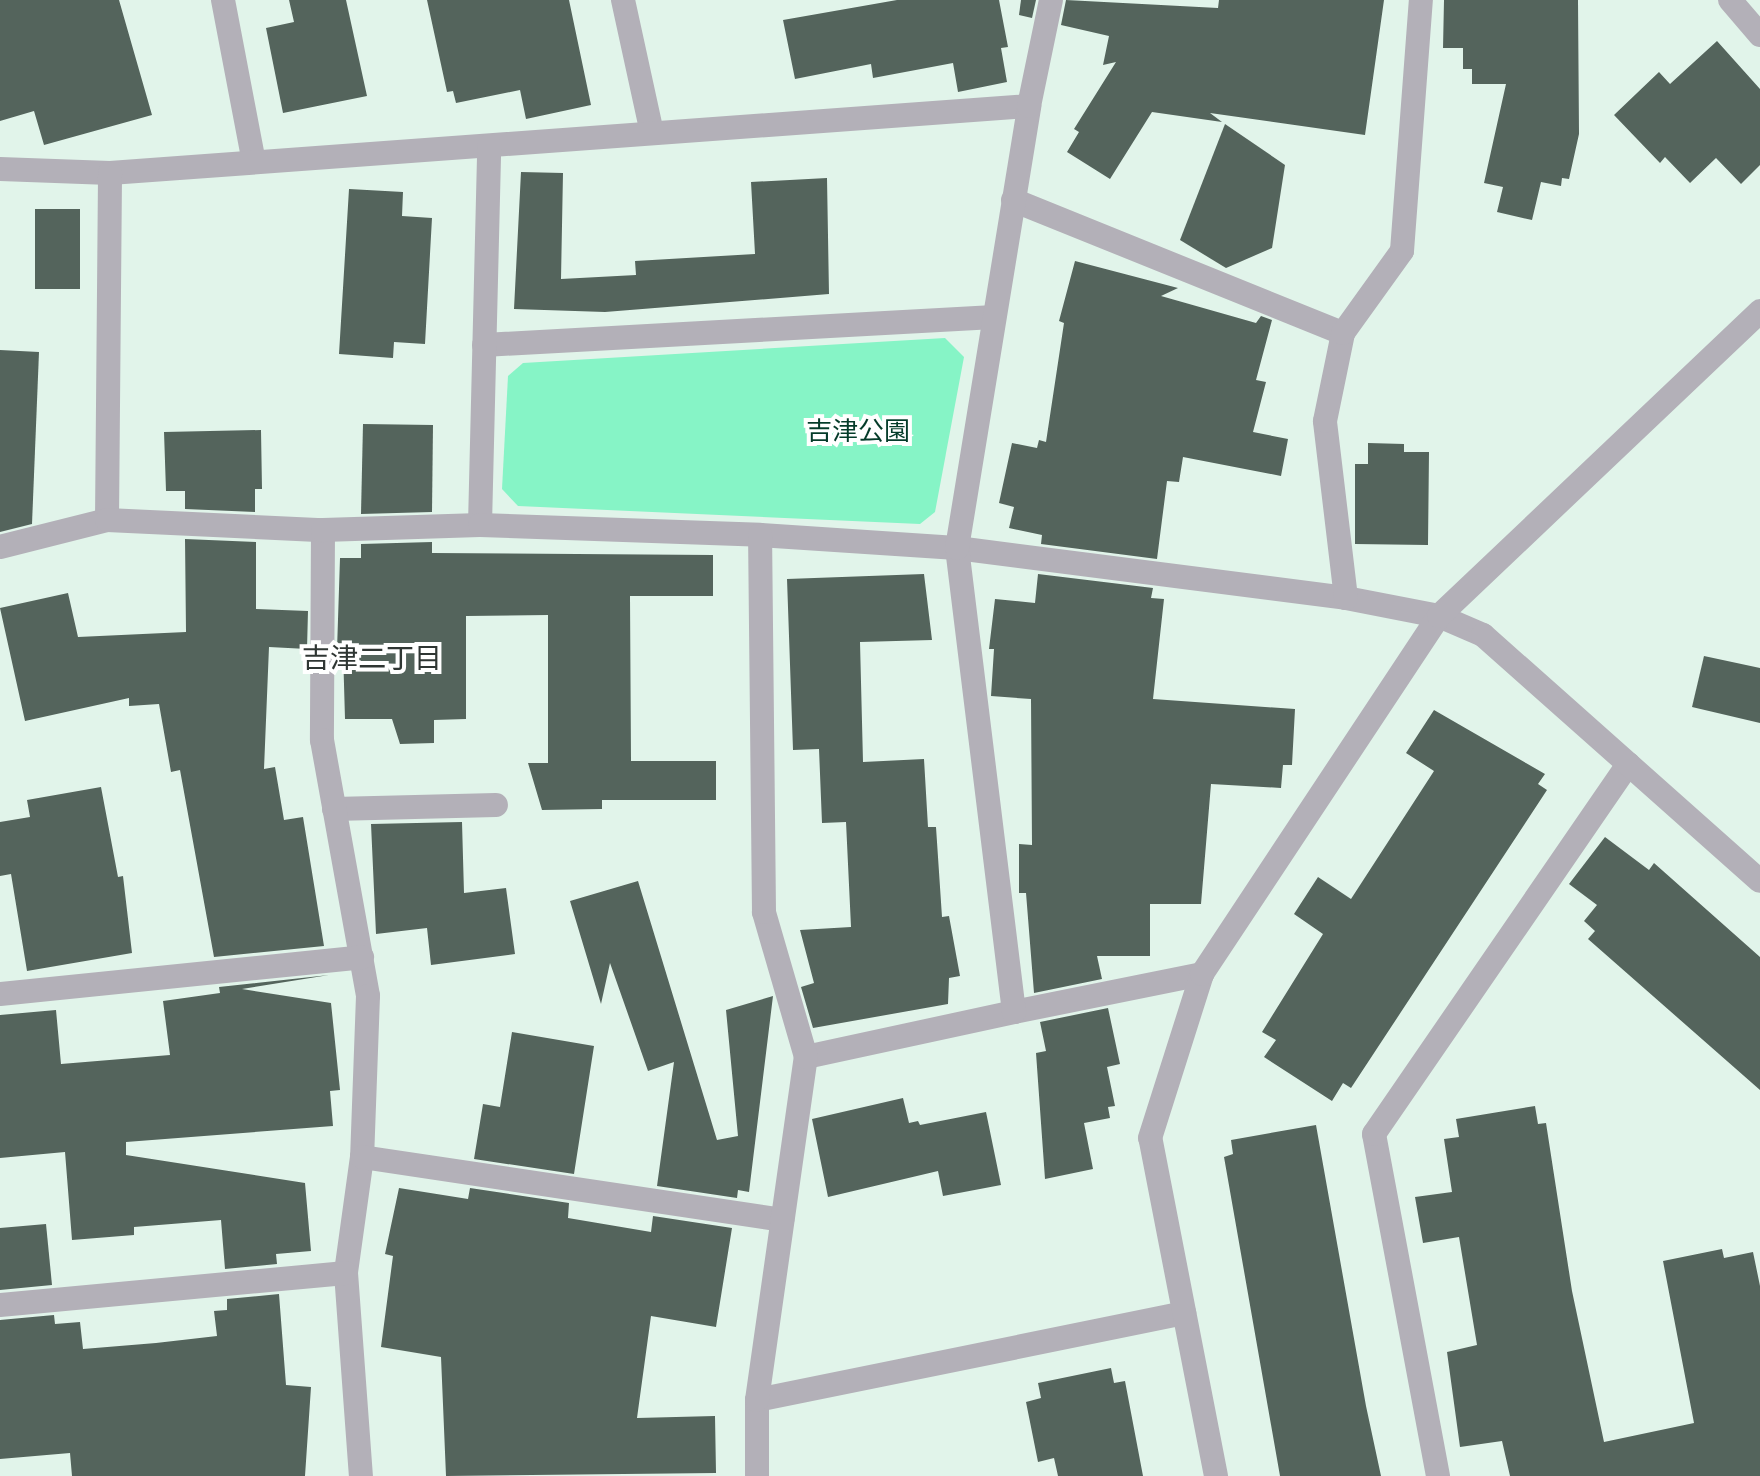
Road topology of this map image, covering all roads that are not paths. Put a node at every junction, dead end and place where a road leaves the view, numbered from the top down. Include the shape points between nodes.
1 (223, 0) edge
2 (623, 0) edge
3 (1051, 0) edge
4 (1421, 0) edge
5 (1730, 0) edge
6 (1760, 35) edge
7 (1029, 106) junction
8 (652, 133) junction
9 (489, 146) junction
10 (254, 162) junction
11 (0, 169) edge
12 (110, 173) junction
13 (1013, 200) junction
14 (1760, 311) edge
15 (994, 317) junction
16 (1343, 333) junction
17 (484, 345) junction
18 (107, 520) junction
19 (480, 525) junction
20 (323, 530) junction
21 (760, 535) junction
22 (0, 547) edge
23 (957, 548) junction
24 (1346, 598) junction
25 (1439, 616) junction
26 (1628, 764) junction
27 (496, 805) dead end
28 (334, 809) junction
29 (1760, 881) edge
30 (362, 957) junction
31 (1202, 974) junction
32 (0, 994) edge
33 (1014, 1012) junction
34 (806, 1057) junction
35 (362, 1157) junction
36 (782, 1220) junction
37 (346, 1273) junction
38 (0, 1305) edge
39 (1184, 1313) junction
40 (757, 1400) junction
41 (361, 1476) edge
42 (757, 1476) edge
43 (1216, 1476) edge
44 (1438, 1476) edge

1 - 10 street
2 - 8 street
3 - 7 street
4 - 16 street via 1402,251
5 - 6 street
7 - 8 street
7 - 13 street
8 - 9 street
9 - 10 street
9 - 17 street
10 - 12 street
11 - 12 street
12 - 18 street
13 - 15 street
13 - 16 street
14 - 25 street
15 - 17 street
15 - 23 street
16 - 24 street via 1325,421
17 - 19 street
18 - 20 street
18 - 22 street
19 - 20 street
19 - 21 street
20 - 28 street via 322,740
21 - 23 street
21 - 34 street via 764,912
23 - 24 street
23 - 33 street
24 - 25 street
25 - 26 street via 1483,635
25 - 31 street
26 - 29 street
26 - 44 street via 1374,1134
27 - 28 street
28 - 30 street
30 - 32 street
30 - 35 street via 368,996
31 - 33 street
31 - 39 street via 1150,1138
33 - 34 street
34 - 36 street
35 - 36 street
35 - 37 street
36 - 40 street
37 - 38 street
37 - 41 street
39 - 40 street
39 - 43 street
40 - 42 street

